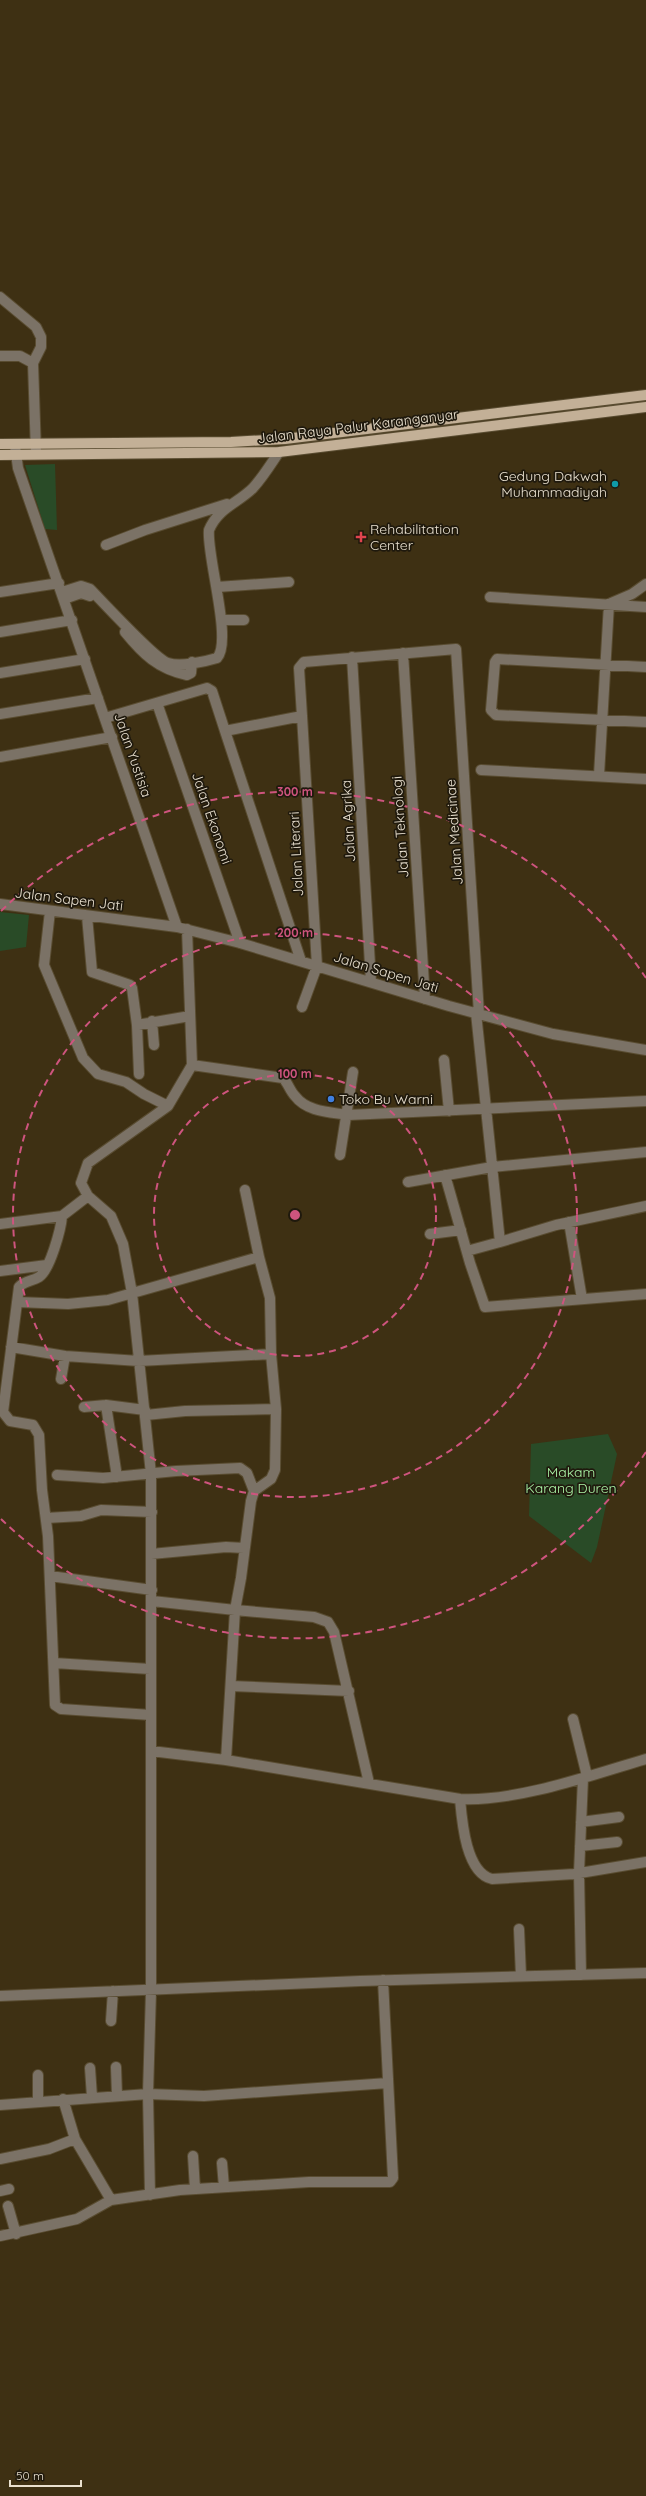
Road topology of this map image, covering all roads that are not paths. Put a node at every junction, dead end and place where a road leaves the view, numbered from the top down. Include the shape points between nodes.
1 (0, 297) edge
2 (0, 356) edge
3 (33, 363) junction
4 (646, 395) edge
5 (646, 407) edge
6 (0, 444) edge
7 (36, 444) junction
8 (15, 450) junction
9 (279, 452) junction
10 (0, 455) edge
11 (36, 455) junction
12 (237, 501) junction
13 (106, 546) dead end
14 (289, 582) dead end
15 (646, 584) edge
16 (217, 587) junction
17 (0, 592) edge
18 (62, 593) junction
19 (490, 597) dead end
20 (609, 604) junction
21 (646, 607) edge
22 (72, 620) junction
23 (221, 620) junction
24 (244, 620) dead end
25 (0, 632) edge
26 (403, 653) junction
27 (352, 657) junction
28 (85, 659) junction
29 (605, 665) junction
30 (646, 667) edge
31 (0, 673) edge
32 (98, 698) junction
33 (157, 702) junction
34 (0, 714) edge
35 (302, 716) junction
36 (105, 718) junction
37 (602, 720) junction
38 (646, 722) edge
39 (225, 731) junction
40 (112, 737) junction
41 (0, 757) edge
42 (481, 770) dead end
43 (599, 775) junction
44 (646, 779) edge
45 (0, 904) edge
46 (50, 911) junction
47 (87, 916) junction
48 (182, 928) junction
49 (240, 943) junction
50 (301, 961) junction
51 (317, 966) junction
52 (371, 982) junction
53 (425, 999) junction
54 (302, 1006) dead end
55 (478, 1014) junction
56 (190, 1016) junction
57 (152, 1021) junction
58 (137, 1025) junction
59 (154, 1045) dead end
60 (646, 1050) edge
61 (444, 1060) dead end
62 (192, 1065) junction
63 (353, 1072) dead end
64 (140, 1074) dead end
65 (646, 1101) edge
66 (168, 1106) junction
67 (486, 1109) junction
68 (449, 1111) junction
69 (348, 1115) junction
70 (646, 1152) edge
71 (340, 1155) dead end
72 (492, 1167) junction
73 (445, 1175) junction
74 (408, 1182) dead end
75 (244, 1190) dead end
76 (88, 1196) junction
77 (646, 1206) edge
78 (62, 1216) junction
79 (569, 1222) junction
80 (0, 1224) edge
81 (461, 1230) junction
82 (430, 1234) dead end
83 (500, 1242) junction
84 (467, 1251) junction
85 (259, 1257) junction
86 (47, 1265) junction
87 (0, 1271) edge
88 (132, 1293) junction
89 (646, 1294) edge
90 (582, 1299) junction
91 (17, 1302) junction
92 (11, 1346) junction
93 (271, 1354) junction
94 (65, 1356) junction
95 (139, 1361) junction
96 (61, 1379) dead end
97 (106, 1405) junction
98 (84, 1407) dead end
99 (276, 1409) junction
100 (145, 1412) junction
101 (151, 1474) junction
102 (57, 1475) dead end
103 (117, 1477) junction
104 (254, 1491) junction
105 (152, 1512) junction
106 (46, 1518) junction
107 (244, 1548) junction
108 (151, 1554) junction
109 (50, 1576) junction
110 (152, 1590) junction
111 (152, 1600) junction
112 (235, 1610) junction
113 (54, 1663) junction
114 (150, 1669) junction
115 (231, 1686) junction
116 (349, 1691) junction
117 (151, 1715) junction
118 (573, 1719) dead end
119 (152, 1751) junction
120 (646, 1759) edge
121 (226, 1760) junction
122 (585, 1777) junction
123 (369, 1783) junction
124 (460, 1799) junction
125 (619, 1817) dead end
126 (581, 1822) junction
127 (617, 1842) dead end
128 (580, 1846) junction
129 (646, 1862) edge
130 (579, 1873) junction
131 (519, 1930) dead end
132 (646, 1973) edge
133 (581, 1974) junction
134 (521, 1976) junction
135 (383, 1980) junction
136 (113, 1991) junction
137 (152, 1991) junction
138 (0, 1996) edge
139 (111, 2021) dead end
140 (116, 2067) dead end
141 (90, 2068) dead end
142 (38, 2075) dead end
143 (388, 2083) junction
144 (148, 2094) junction
145 (117, 2096) junction
146 (92, 2098) junction
147 (63, 2100) junction
148 (38, 2101) junction
149 (0, 2105) edge
150 (75, 2139) junction
151 (193, 2156) dead end
152 (0, 2159) edge
153 (222, 2163) dead end
154 (224, 2187) junction
155 (195, 2189) junction
156 (150, 2195) junction
157 (111, 2200) junction
158 (8, 2206) dead end
159 (16, 2234) junction
160 (0, 2236) edge

1 - 3 street via 22,313 39,332 41,347
2 - 3 street via 20,356
3 - 7 street
4 - 7 main road, Jalan Raya Palur Karanganyar via 286,439
5 - 9 main road, Jalan Raya Palur Karanganyar
6 - 8 main road, Jalan Raya Palur Karanganyar
7 - 8 main road, Jalan Raya Palur Karanganyar
7 - 11 street
8 - 10 main road, Jalan Raya Palur Karanganyar
8 - 11 main road, Jalan Raya Palur Karanganyar
8 - 18 street, Jalan Yustisia
9 - 11 main road, Jalan Raya Palur Karanganyar
9 - 12 street via 257,483
12 - 13 street via 145,530
12 - 16 street via 213,519 209,530
14 - 16 street
15 - 20 street via 632,594
16 - 23 street
17 - 18 street
18 - 22 street, Jalan Yustisia
18 - 23 street via 81,586 90,589 162,660 173,664 191,666 216,659 219,655
19 - 20 street
20 - 21 street
20 - 29 street
22 - 25 street
22 - 28 street, Jalan Yustisia
23 - 24 street
26 - 27 street
26 - 53 street, Jalan Teknologi
26 - 55 street, Jalan Medicinae via 456,649
27 - 35 street, Jalan Literari via 308,661 299,668
27 - 52 street, Jalan Agrika
28 - 31 street
28 - 32 street, Jalan Yustisia
29 - 30 street
29 - 37 street
29 - 37 street via 497,659 491,710 496,715
32 - 34 street
32 - 36 street, Jalan Yustisia
33 - 36 street
33 - 39 street via 209,688
33 - 49 street, Jalan Ekonomi
35 - 39 street
35 - 51 street, Jalan Literari
36 - 40 street, Jalan Yustisia
37 - 38 street
37 - 43 street
39 - 50 street
40 - 41 street
40 - 48 street, Jalan Yustisia
42 - 43 street
43 - 44 street
45 - 46 street, Jalan Sapen Jati
46 - 47 street, Jalan Sapen Jati
46 - 66 street via 44,965 83,1058 98,1074 126,1082
47 - 48 street, Jalan Sapen Jati
47 - 58 street via 91,969 99,976 130,985
48 - 49 street, Jalan Sapen Jati
48 - 56 street, Jalan Yustisia
49 - 50 street, Jalan Sapen Jati
50 - 51 street, Jalan Sapen Jati
51 - 52 street, Jalan Sapen Jati
51 - 54 street
52 - 53 street, Jalan Sapen Jati
53 - 55 street, Jalan Sapen Jati
55 - 60 street, Jalan Sapen Jati via 553,1034
55 - 67 street, Jalan Medicinae
56 - 57 street
56 - 62 street, Jalan Yustisia
57 - 58 street
57 - 59 street
58 - 64 street
61 - 68 street
62 - 66 street
62 - 69 street via 283,1078 295,1097 305,1105 315,1110
63 - 69 street
65 - 67 street
66 - 76 street via 88,1163 81,1183
67 - 68 street
67 - 72 street, Jalan Medicinae
68 - 69 street
69 - 71 street
70 - 72 street
72 - 73 street
72 - 83 street, Jalan Medicinae
73 - 74 street
73 - 81 street
75 - 85 street
76 - 78 street
76 - 88 street via 105,1209 115,1222 123,1244
77 - 79 street
78 - 80 street
78 - 86 street via 57,1241
79 - 83 street
79 - 90 street
81 - 82 street
81 - 84 street
83 - 84 street
84 - 90 street via 485,1307
85 - 88 street
85 - 93 street via 270,1298
86 - 87 street
86 - 91 street via 39,1277 21,1285
88 - 91 street via 87,1303
88 - 95 street
89 - 90 street
91 - 92 street
92 - 94 street
92 - 106 street via 3,1412 10,1420 29,1424 38,1431
93 - 95 street
93 - 99 street
94 - 95 street
94 - 96 street
95 - 100 street
97 - 98 street
97 - 100 street
97 - 103 street
99 - 100 street
99 - 104 street via 276,1470 271,1479
100 - 101 street
101 - 103 street
101 - 104 street via 240,1468 247,1473
101 - 105 street
102 - 103 street
104 - 107 street
105 - 106 street via 101,1510 81,1516
105 - 108 street
106 - 109 street
107 - 108 street via 226,1547
107 - 112 street
108 - 110 street
109 - 110 street
109 - 113 street
110 - 111 street
111 - 112 street
111 - 114 street
112 - 115 street
112 - 116 street via 314,1616 328,1622 334,1632
113 - 114 street
113 - 117 street via 57,1708
114 - 117 street
115 - 116 street
115 - 121 street
116 - 123 street
117 - 119 street
118 - 122 street
119 - 121 street
119 - 137 street
120 - 122 street
121 - 123 street
122 - 124 street via 495,1798
122 - 126 street
123 - 124 street
124 - 130 street via 462,1828 468,1848 483,1876 492,1879
125 - 126 street
126 - 128 street
127 - 128 street
128 - 130 street
129 - 130 street
130 - 133 street
131 - 134 street
132 - 133 street
133 - 134 street
134 - 135 street
135 - 137 street
135 - 143 street
136 - 137 street
136 - 138 street
136 - 139 street
137 - 144 street
140 - 145 street
141 - 146 street
142 - 148 street
143 - 144 street via 204,2096
143 - 154 street via 393,2178 390,2182 309,2182
144 - 145 street
144 - 156 street
145 - 146 street
146 - 147 street
147 - 148 street
147 - 150 street
148 - 149 street
150 - 152 street via 49,2149
150 - 157 street
151 - 155 street
153 - 154 street
154 - 155 street
155 - 156 street
156 - 157 street
157 - 159 street via 92,2213 77,2219
158 - 159 street
159 - 160 street

